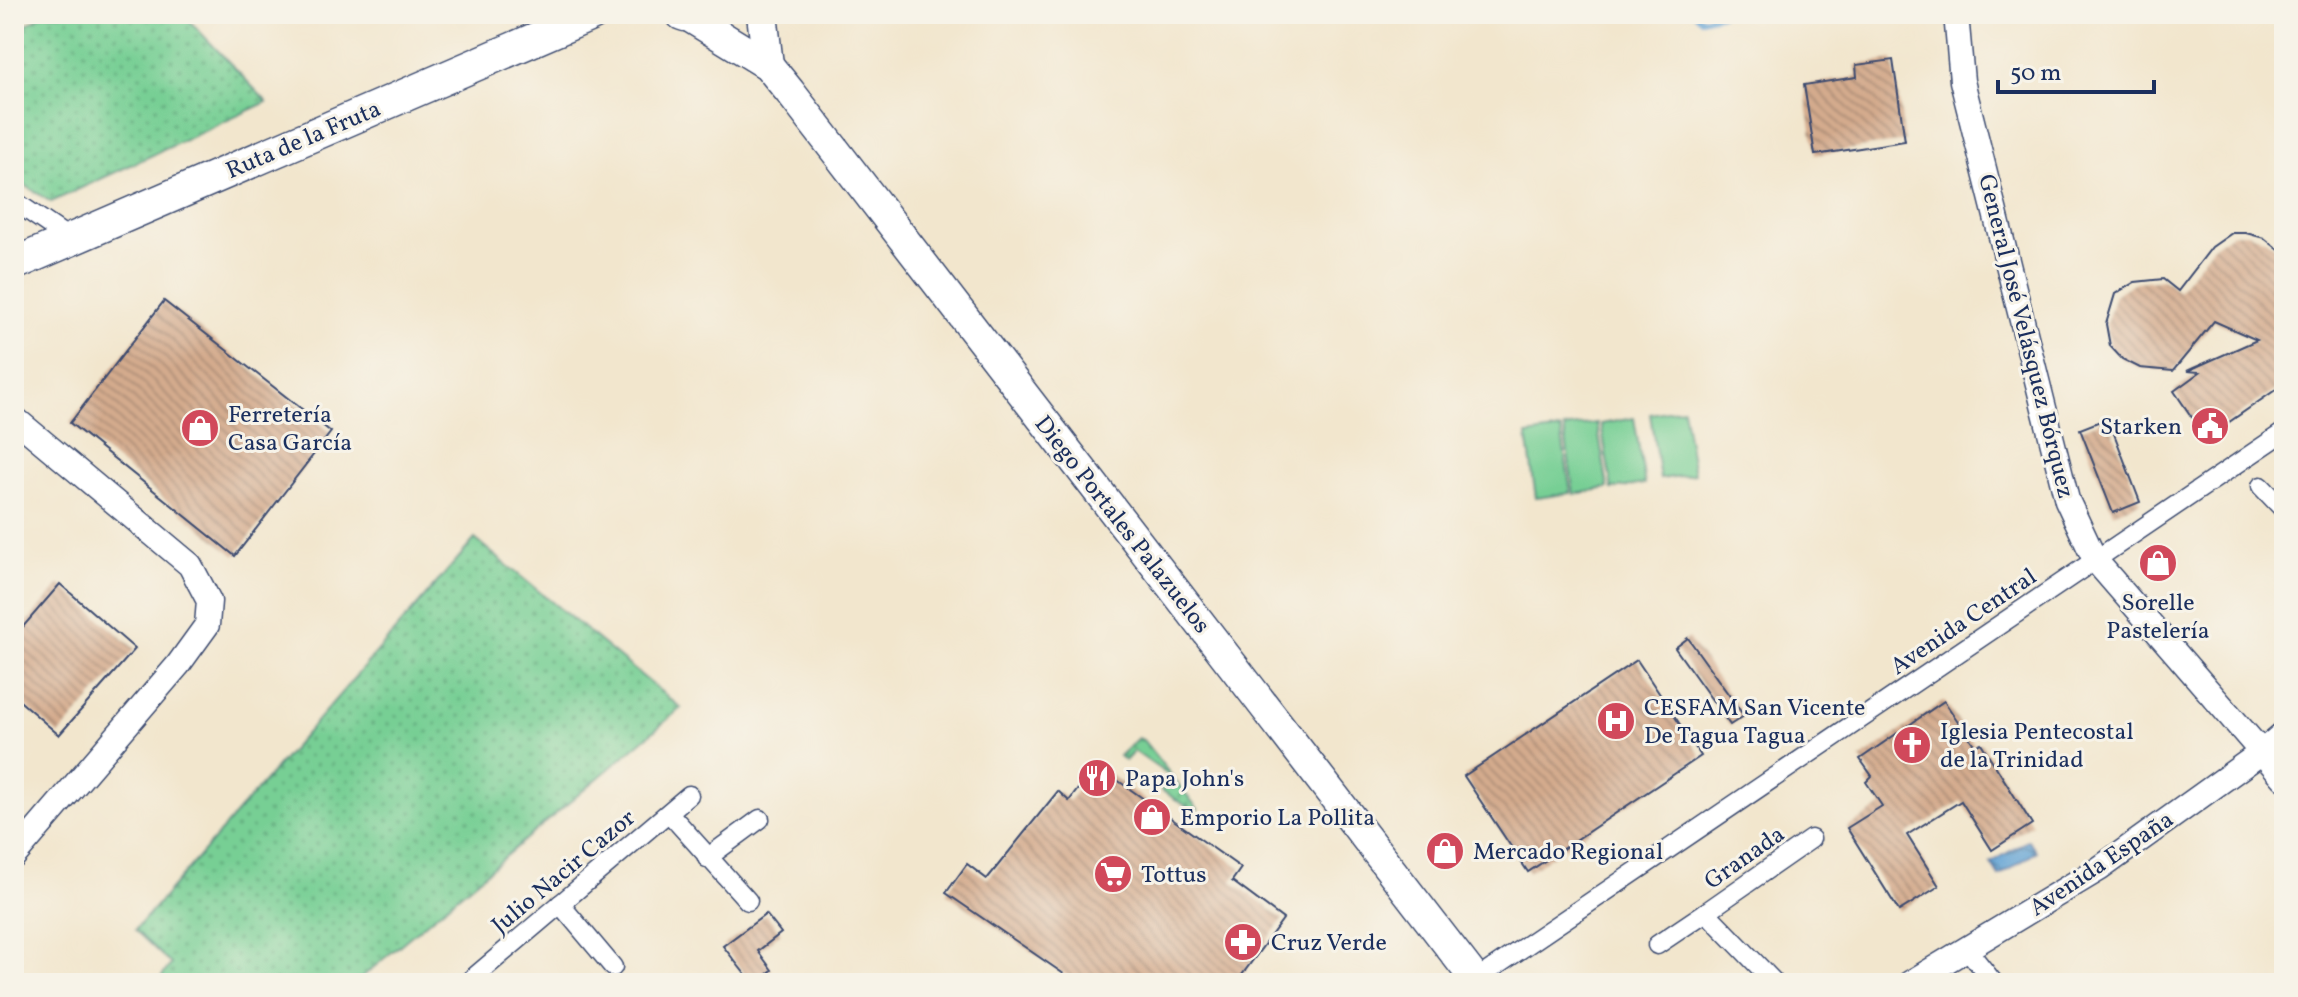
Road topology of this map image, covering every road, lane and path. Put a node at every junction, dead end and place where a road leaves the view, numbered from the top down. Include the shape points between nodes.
1 (593, 14) edge
2 (684, 14) edge
3 (762, 14) edge
4 (1956, 14) edge
5 (768, 65) junction
6 (14, 201) edge
7 (70, 239) junction
8 (14, 264) edge
9 (14, 418) edge
10 (2284, 432) edge
11 (2261, 486) dead end
12 (2284, 510) edge
13 (2095, 560) junction
14 (2284, 733) edge
15 (2262, 752) junction
16 (2284, 778) edge
17 (689, 795) dead end
18 (669, 813) junction
19 (760, 819) dead end
20 (1811, 839) dead end
21 (14, 856) edge
22 (707, 858) junction
23 (748, 901) dead end
24 (560, 904) junction
25 (1706, 912) junction
26 (1657, 945) dead end
27 (1967, 949) junction
28 (613, 967) dead end
29 (475, 981) edge
30 (1475, 982) edge
31 (1775, 983) edge
32 (1910, 983) edge
33 (1994, 983) edge

1 - 7 highway, Ruta de la Fruta
2 - 5 main road
3 - 5 main road
4 - 13 street, General José Velásquez Bórquez via 1962,81 2067,500
5 - 30 main road, Diego Portales Palazuelos
6 - 7 street
7 - 8 highway, Ruta de la Fruta
9 - 21 street via 190,565 209,601 207,625 178,665
10 - 13 street, Avenida Central
11 - 12 street
13 - 15 street, General José Velásquez Bórquez
13 - 30 street, Avenida Central
14 - 15 street, Avenida España
15 - 16 street, General José Velásquez Bórquez
15 - 27 street, Avenida España via 2099,869
17 - 18 street, Julio Nacir Cazor
18 - 22 street
18 - 24 street, Julio Nacir Cazor
19 - 22 street
20 - 25 street, Granada
22 - 23 street
24 - 28 street
24 - 29 street, Julio Nacir Cazor
25 - 26 street
25 - 31 street, Granada
27 - 32 street, Avenida España
27 - 33 street

